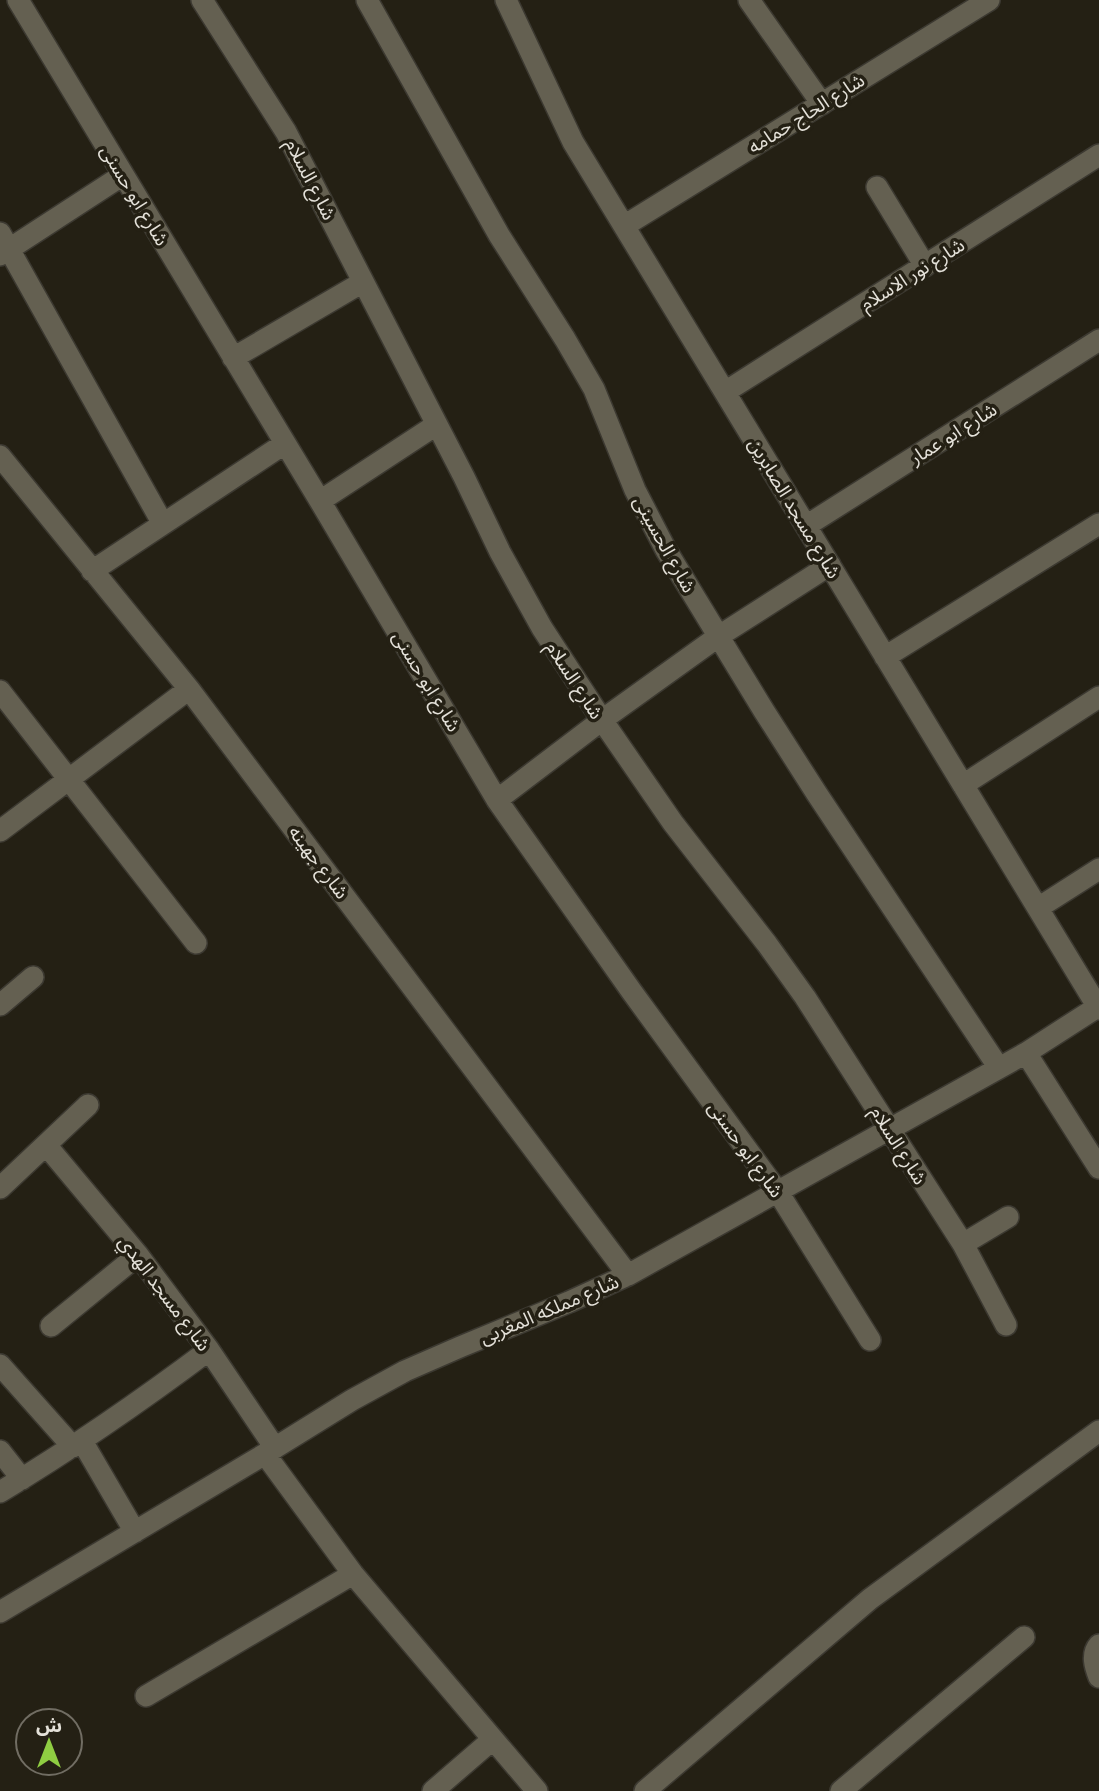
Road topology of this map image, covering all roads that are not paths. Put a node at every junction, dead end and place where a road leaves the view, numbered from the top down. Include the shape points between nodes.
1 (18, 0) edge
2 (202, 0) edge
3 (367, 0) edge
4 (506, 0) edge
5 (750, 0) edge
6 (989, 0) edge
7 (959, 8) edge
8 (822, 104) junction
9 (1099, 155) edge
10 (123, 175) junction
11 (877, 187) dead end
12 (624, 226) junction
13 (3, 246) edge
14 (925, 265) junction
15 (363, 282) junction
16 (1099, 340) edge
17 (233, 358) junction
18 (725, 392) junction
19 (436, 425) junction
20 (284, 444) junction
21 (0, 456) edge
22 (320, 500) junction
23 (163, 524) junction
24 (1099, 524) edge
25 (806, 526) junction
26 (830, 565) junction
27 (92, 571) junction
28 (719, 636) junction
29 (885, 657) junction
30 (189, 689) junction
31 (0, 691) edge
32 (1099, 697) edge
33 (602, 720) junction
34 (68, 779) junction
35 (963, 785) junction
36 (497, 800) junction
37 (0, 831) edge
38 (1099, 869) edge
39 (1038, 908) junction
40 (196, 943) dead end
41 (33, 977) dead end
42 (0, 1005) edge
43 (1099, 1007) edge
44 (1026, 1053) junction
45 (999, 1068) junction
46 (88, 1105) dead end
47 (889, 1130) junction
48 (46, 1145) junction
49 (1099, 1168) edge
50 (0, 1188) edge
51 (778, 1192) junction
52 (1008, 1217) dead end
53 (963, 1244) junction
54 (138, 1255) junction
55 (628, 1275) junction
56 (1006, 1325) dead end
57 (51, 1326) dead end
58 (870, 1340) dead end
59 (209, 1350) junction
60 (0, 1365) edge
61 (1099, 1431) edge
62 (78, 1444) junction
63 (0, 1451) edge
64 (270, 1451) junction
65 (22, 1479) junction
66 (0, 1492) edge
67 (135, 1532) junction
68 (353, 1574) junction
69 (0, 1612) edge
70 (1024, 1637) dead end
71 (1099, 1645) edge
72 (1099, 1677) edge
73 (146, 1696) dead end
74 (492, 1740) junction
75 (433, 1791) edge
76 (537, 1791) edge
77 (645, 1791) edge
78 (841, 1791) edge

1 - 10 street, شارع ابو حسنى
2 - 15 street, شارع السلام via 286,132
3 - 28 street, شارع الحسينى via 499,235 594,389 635,490
4 - 12 street, شارع مسجد الصابرين via 573,142
5 - 8 street
6 - 7 street, شارع الحاج حمامه
7 - 8 street, شارع الحاج حمامه
8 - 12 street, شارع الحاج حمامه
9 - 14 street, شارع نور الاسلام
10 - 13 street
10 - 17 street, شارع ابو حسنى
11 - 14 street
12 - 18 street, شارع مسجد الصابرين
13 - 23 street
14 - 18 street, شارع نور الاسلام
15 - 17 street
15 - 19 street, شارع السلام
16 - 25 street, شارع ابو عمار
17 - 20 street, شارع ابو حسنى
18 - 25 street, شارع مسجد الصابرين
19 - 22 street
19 - 33 street, شارع السلام via 541,628
20 - 22 street, شارع ابو حسنى
20 - 23 street
21 - 27 street, شارع جهينه
22 - 36 street, شارع ابو حسنى
23 - 27 street
24 - 29 street
25 - 26 street, شارع مسجد الصابرين
26 - 28 street
26 - 29 street, شارع مسجد الصابرين
27 - 30 street, شارع جهينه
28 - 33 street
28 - 45 street, شارع الحسينى via 817,794
29 - 35 street, شارع مسجد الصابرين
30 - 34 street
30 - 55 street, شارع جهينه
31 - 34 street
32 - 35 street
33 - 36 street
33 - 47 street, شارع السلام via 673,823 805,997
34 - 37 street
34 - 40 street
35 - 39 street, شارع مسجد الصابرين
36 - 51 street, شارع ابو حسنى
38 - 39 street
39 - 43 street, شارع مسجد الصابرين
41 - 42 street
43 - 44 street, شارع مملكه المغربى
44 - 45 street, شارع مملكه المغربى
44 - 49 street
45 - 47 street, شارع مملكه المغربى
46 - 48 street
47 - 51 street, شارع مملكه المغربى
47 - 53 street, شارع السلام
48 - 50 street
48 - 54 street, شارع مسجد الهدي
51 - 55 street, شارع مملكه المغربى
51 - 58 street, شارع ابو حسنى
52 - 53 street
53 - 56 street, شارع السلام
54 - 57 street
54 - 59 street, شارع مسجد الهدي
55 - 64 street, شارع مملكه المغربى via 405,1371
59 - 62 street
59 - 64 street, شارع مسجد الهدي
60 - 62 street
61 - 77 street via 870,1599
62 - 65 street
62 - 67 street
63 - 65 street
64 - 67 street, شارع مملكه المغربى
64 - 68 street, شارع مسجد الهدي
65 - 66 street
67 - 69 street, شارع مملكه المغربى
68 - 73 street
68 - 74 street, شارع مسجد الهدي
70 - 78 street
71 - 72 street via 1094,1666
74 - 75 street
74 - 76 street, شارع مسجد الهدي

